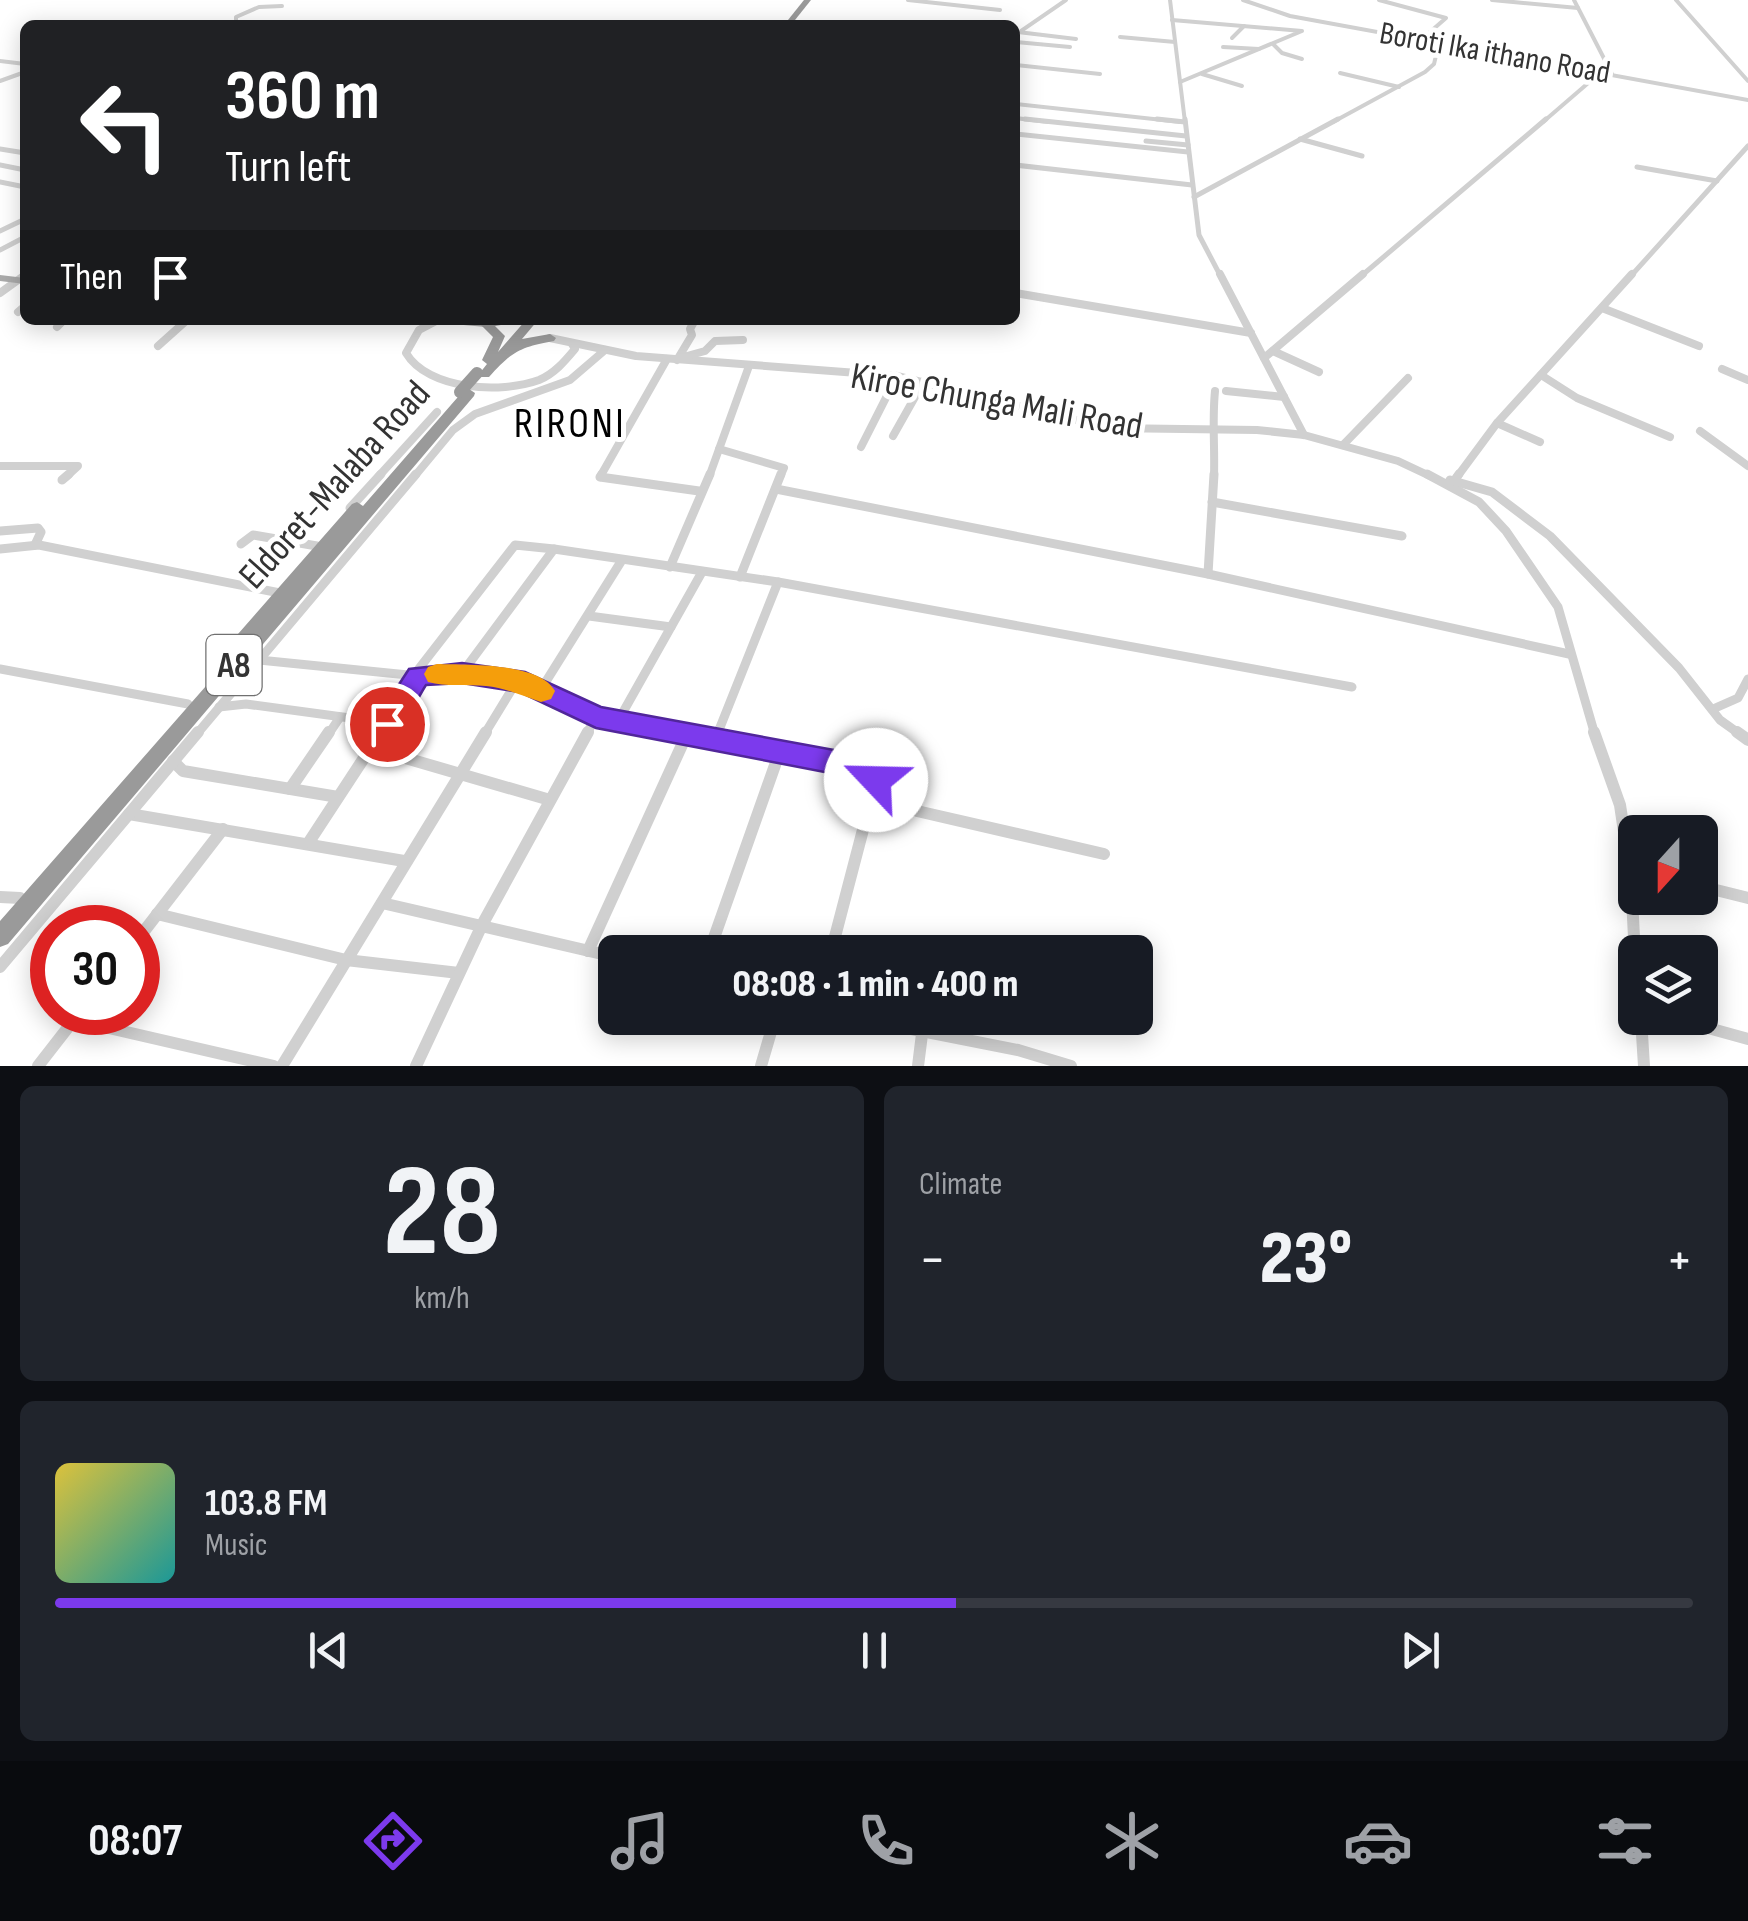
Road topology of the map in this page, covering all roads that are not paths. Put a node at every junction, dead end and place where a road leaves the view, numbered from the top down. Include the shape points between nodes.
1 (806, 0) edge
2 (908, 0) edge
3 (986, 0) edge
4 (1066, 0) edge
5 (1170, 0) edge
6 (1243, 0) edge
7 (1379, 0) edge
8 (1492, 0) edge
9 (1574, 0) edge
10 (1676, 0) edge
11 (1423, 3) dead end
12 (282, 6) dead end
13 (983, 8) junction
14 (1578, 8) junction
15 (1000, 10) dead end
16 (1268, 10) junction
17 (1417, 10) junction
18 (236, 20) edge
19 (788, 20) edge
20 (1172, 20) junction
21 (1246, 26) junction
22 (1020, 33) edge
23 (1020, 36) edge
24 (1020, 37) edge
25 (1120, 37) dead end
26 (1232, 38) dead end
27 (1076, 39) dead end
28 (1422, 39) junction
29 (1175, 42) junction
30 (1439, 42) junction
31 (1273, 44) junction
32 (1070, 47) dead end
33 (1223, 47) dead end
34 (1261, 49) junction
35 (1302, 59) dead end
36 (1020, 66) edge
37 (1600, 72) junction
38 (1340, 73) dead end
39 (1100, 74) dead end
40 (1202, 74) junction
41 (1612, 74) junction
42 (1748, 81) edge
43 (1180, 82) junction
44 (1242, 86) dead end
45 (1399, 86) junction
46 (1748, 100) edge
47 (1020, 105) edge
48 (1020, 119) edge
49 (1184, 122) junction
50 (1020, 131) edge
51 (1040, 131) dead end
52 (1020, 132) edge
53 (1186, 136) junction
54 (1300, 139) junction
55 (1146, 141) dead end
56 (1748, 146) edge
57 (1188, 149) junction
58 (1362, 156) dead end
59 (1020, 166) edge
60 (1636, 167) dead end
61 (1717, 180) junction
62 (1192, 185) junction
63 (1194, 197) junction
64 (1020, 293) edge
65 (1602, 308) junction
66 (181, 325) edge
67 (430, 325) edge
68 (487, 325) edge
69 (519, 325) edge
70 (530, 325) edge
71 (537, 325) edge
72 (692, 325) edge
73 (1251, 333) junction
74 (550, 338) junction
75 (742, 340) dead end
76 (572, 344) junction
77 (158, 346) dead end
78 (1699, 346) dead end
79 (605, 350) junction
80 (1273, 351) junction
81 (674, 358) junction
82 (1264, 358) junction
83 (749, 366) junction
84 (487, 367) junction
85 (1722, 369) dead end
86 (1319, 372) dead end
87 (897, 376) junction
88 (1541, 376) junction
89 (1408, 378) dead end
90 (1748, 380) edge
91 (924, 381) junction
92 (1215, 391) dead end
93 (1226, 391) dead end
94 (464, 392) junction
95 (1284, 397) junction
96 (437, 412) dead end
97 (1497, 423) junction
98 (1214, 430) junction
99 (1700, 430) dead end
100 (1304, 435) junction
101 (893, 436) dead end
102 (1670, 438) dead end
103 (1540, 442) dead end
104 (1343, 445) junction
105 (862, 447) dead end
106 (719, 449) junction
107 (0, 466) edge
108 (1748, 466) edge
109 (1426, 472) junction
110 (62, 480) dead end
111 (1454, 481) junction
112 (776, 489) junction
113 (700, 490) junction
114 (1212, 502) junction
115 (0, 530) edge
116 (1402, 536) dead end
117 (35, 544) junction
118 (241, 544) dead end
119 (317, 546) junction
120 (0, 548) edge
121 (554, 549) junction
122 (622, 560) junction
123 (670, 567) junction
124 (702, 572) junction
125 (1208, 574) junction
126 (740, 577) junction
127 (778, 582) junction
128 (277, 593) junction
129 (588, 616) junction
130 (671, 627) junction
131 (1569, 654) junction
132 (258, 660) junction
133 (0, 669) edge
134 (462, 673) junction
135 (416, 676) junction
136 (1748, 679) edge
137 (518, 681) junction
138 (1352, 686) dead end
139 (540, 691) junction
140 (188, 704) junction
141 (219, 707) junction
142 (1713, 709) junction
143 (340, 717) junction
144 (596, 717) junction
145 (618, 721) junction
146 (387, 724) junction
147 (687, 734) junction
148 (715, 739) junction
149 (1748, 740) edge
150 (371, 748) junction
151 (780, 751) junction
152 (173, 762) junction
153 (462, 774) junction
154 (876, 780) junction
155 (290, 789) junction
156 (338, 798) junction
157 (550, 800) junction
158 (129, 814) junction
159 (1622, 815) edge
160 (223, 829) junction
161 (309, 842) junction
162 (1104, 854) dead end
163 (404, 861) junction
164 (1718, 890) edge
165 (0, 897) edge
166 (20, 898) junction
167 (1748, 898) edge
168 (382, 903) junction
169 (160, 910) edge
170 (160, 915) edge
171 (0, 920) edge
172 (482, 926) junction
173 (715, 935) edge
174 (835, 935) edge
175 (0, 936) edge
176 (588, 951) junction
177 (598, 953) edge
178 (346, 960) junction
179 (0, 967) edge
180 (458, 974) junction
181 (1718, 1031) edge
182 (62, 1035) edge
183 (152, 1035) edge
184 (770, 1035) edge
185 (922, 1035) edge
186 (928, 1035) edge
187 (1642, 1035) edge
188 (1748, 1039) edge
189 (38, 1066) edge
190 (274, 1066) edge
191 (282, 1066) edge
192 (416, 1066) edge
193 (761, 1066) edge
194 (918, 1066) edge
195 (1071, 1066) edge
196 (1644, 1066) edge

1 - 19 highway
2 - 13 street
3 - 13 street
4 - 22 street
5 - 20 street
6 - 16 street, Boroti Ika ithano Road
7 - 17 street
8 - 14 street
9 - 14 street
10 - 42 street
11 - 17 street
12 - 18 street via 257,8
13 - 15 street
14 - 41 street
16 - 21 street
16 - 28 street, Boroti Ika ithano Road
17 - 28 street via 1446,18
20 - 21 street
20 - 29 street
21 - 26 street
21 - 31 street via 1302,32
23 - 27 street
24 - 32 street
25 - 29 street
28 - 30 street, Boroti Ika ithano Road
29 - 43 street
30 - 37 street, Boroti Ika ithano Road
30 - 45 street via 1431,68
31 - 34 street
31 - 35 street
33 - 34 street
34 - 40 street
36 - 39 street
37 - 41 street, Boroti Ika ithano Road
37 - 80 street
38 - 45 street
40 - 43 street
40 - 44 street
41 - 46 street, Boroti Ika ithano Road
43 - 49 street
45 - 54 street
47 - 49 street
48 - 53 street
49 - 53 street
50 - 51 street
52 - 57 street
53 - 57 street
54 - 58 street
54 - 63 street
55 - 57 street
56 - 61 street
57 - 62 street
59 - 62 street
60 - 61 street
61 - 65 street
62 - 63 street
63 - 73 street via 1202,242
64 - 73 street
65 - 78 street
65 - 88 street
66 - 77 street
67 - 76 street via 406,353 418,371 444,379 532,382 559,366
68 - 84 highway via 498,336
69 - 84 highway, A8
70 - 84 highway, A8
71 - 74 highway
72 - 81 street
73 - 82 street
74 - 76 street, Kiroe Chunga Mali Road
74 - 84 highway via 520,344
75 - 81 street via 715,341 698,354
76 - 79 street, Kiroe Chunga Mali Road
79 - 81 street, Kiroe Chunga Mali Road
79 - 132 street via 570,380 475,414 453,430
80 - 82 street
80 - 86 street
81 - 83 street, Kiroe Chunga Mali Road
81 - 113 street via 600,477
82 - 95 street
83 - 87 street, Kiroe Chunga Mali Road
83 - 106 street
84 - 94 highway, A8, bridge
85 - 90 street
87 - 91 street, Kiroe Chunga Mali Road
87 - 105 street
88 - 97 street
88 - 102 street
89 - 104 street
91 - 98 street, Kiroe Chunga Mali Road via 1095,425
91 - 101 street
92 - 98 street
93 - 95 street
94 - 128 highway, Eldoret-Malaba Road / A8
94 - 175 highway, Eldoret-Malaba Road / A8
95 - 100 street
96 - 119 street
97 - 103 street
97 - 111 street
98 - 100 street, Kiroe Chunga Mali Road
98 - 114 street
99 - 108 street
100 - 104 street, Kiroe Chunga Mali Road
104 - 109 street, Kiroe Chunga Mali Road
106 - 112 street via 782,465
106 - 113 street
107 - 110 street via 78,466
109 - 111 street
109 - 131 street, Kiroe Chunga Mali Road via 1478,502 1506,531 1558,608
111 - 142 street via 1492,492 1550,536
112 - 125 street
112 - 126 street
113 - 123 street
114 - 116 street
114 - 125 street
115 - 117 street via 38,528
117 - 120 street
117 - 128 street
118 - 119 street via 253,535
119 - 128 street
121 - 122 street
121 - 134 street
121 - 135 street via 514,544
122 - 123 street
122 - 129 street
123 - 124 street
124 - 126 street
124 - 130 street
125 - 131 street
126 - 127 street
127 - 138 street
127 - 148 street
128 - 140 highway, Eldoret-Malaba Road / A8
129 - 130 street
129 - 139 street
130 - 145 street
131 - 159 street, Kiroe Chunga Mali Road
132 - 135 street
132 - 141 street
133 - 140 street
134 - 135 street
134 - 137 street
135 - 146 street
136 - 142 street via 1738,698
137 - 139 street
137 - 153 street
139 - 144 street
140 - 166 highway, Eldoret-Malaba Road / A8
141 - 143 street via 246,704
141 - 152 street
142 - 149 street
143 - 146 street
143 - 155 street
144 - 145 street
144 - 157 street
145 - 147 street
146 - 150 street
147 - 148 street
147 - 176 street
148 - 151 street
150 - 153 street
150 - 156 street
151 - 154 street via 872,769
151 - 173 street
152 - 155 street via 182,771
152 - 158 street
153 - 157 street
153 - 163 street
154 - 162 street via 905,787 909,807 918,811
154 - 174 street
155 - 156 street
156 - 161 street
157 - 172 street
158 - 160 street
158 - 179 street
160 - 161 street
160 - 169 street
161 - 163 street
163 - 168 street
164 - 167 street
165 - 166 street
166 - 171 highway, Eldoret-Malaba Road / A8
168 - 172 street
168 - 178 street
170 - 178 street
172 - 176 street
172 - 180 street
176 - 177 street
178 - 180 street
178 - 191 street
180 - 192 street
181 - 188 street
182 - 189 street
183 - 190 street
184 - 193 street
185 - 194 street
186 - 195 street
187 - 196 street

